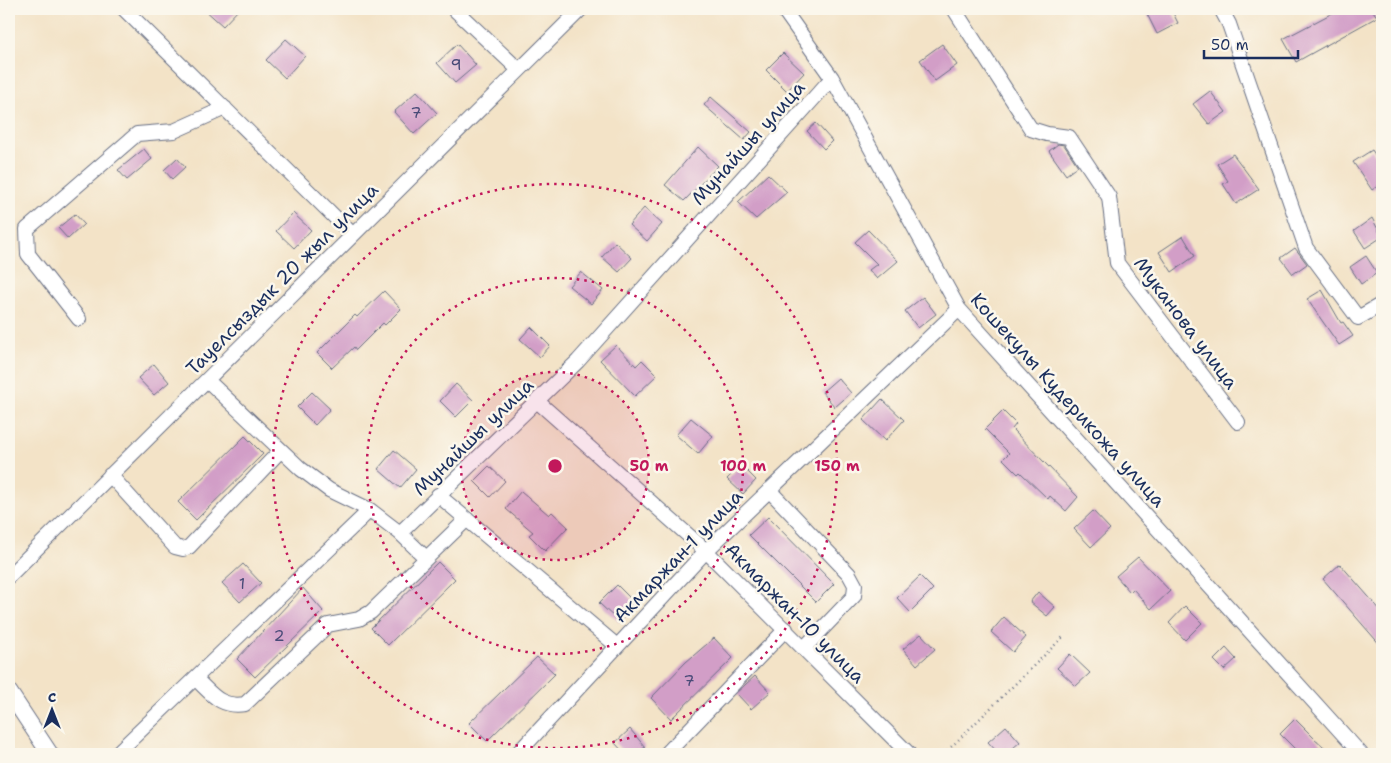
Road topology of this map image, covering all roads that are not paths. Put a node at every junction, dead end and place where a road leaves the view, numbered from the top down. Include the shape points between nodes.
1 (124, 9) edge
2 (454, 9) edge
3 (581, 9) edge
4 (783, 9) edge
5 (954, 9) edge
6 (1221, 9) edge
7 (520, 70) junction
8 (832, 78) junction
9 (225, 108) junction
10 (353, 235) junction
11 (1382, 304) edge
12 (959, 309) junction
13 (79, 319) dead end
14 (207, 380) junction
15 (538, 402) junction
16 (1238, 422) dead end
17 (280, 451) junction
18 (110, 475) junction
19 (769, 490) junction
20 (438, 495) junction
21 (370, 510) junction
22 (467, 519) junction
23 (400, 533) junction
24 (706, 551) junction
25 (426, 558) junction
26 (9, 576) edge
27 (786, 629) junction
28 (617, 646) junction
29 (804, 648) junction
30 (195, 678) junction
31 (9, 692) edge
32 (50, 754) edge
33 (116, 754) edge
34 (518, 754) edge
35 (666, 754) edge
36 (910, 754) edge
37 (1361, 754) edge

1 - 9 street
2 - 7 street
3 - 7 street, Тауелсыздык 20 жыл улица
4 - 8 street, Кошекулы Кудерикожа улица
5 - 16 street, Муканова улица via 1031,129 1069,137 1109,197 1117,263
6 - 11 street via 1229,24 1306,248 1358,318
7 - 10 street, Тауелсыздык 20 жыл улица
8 - 12 street, Кошекулы Кудерикожа улица
8 - 15 street, Мунайшы улица
9 - 10 street
9 - 13 street via 174,131 137,134 27,228 28,254
10 - 14 street, Тауелсыздык 20 жыл улица
12 - 19 street, Акмаржан-1 улица
12 - 37 street, Кошекулы Кудерикожа улица
14 - 17 street
14 - 18 street, Тауелсыздык 20 жыл улица
15 - 20 street, Мунайшы улица
15 - 24 street, Акмаржан-10 улица
17 - 18 street via 183,550 176,547
17 - 21 street via 329,490
18 - 26 street, Тауелсыздык 20 жыл улица
19 - 24 street, Акмаржан-1 улица
19 - 29 street via 849,574 855,585 854,596
20 - 22 street
20 - 23 street, Мунайшы улица
21 - 23 street
21 - 30 street
22 - 25 street
22 - 28 street
23 - 25 street
24 - 27 street, Акмаржан-10 улица
24 - 28 street, Акмаржан-1 улица
25 - 30 street via 371,612 359,619 328,625 245,704 233,706 222,703
27 - 29 street, Акмаржан-10 улица
27 - 35 street
28 - 34 street, Акмаржан-1 улица
29 - 36 street, Акмаржан-10 улица
30 - 33 street
31 - 32 main road

